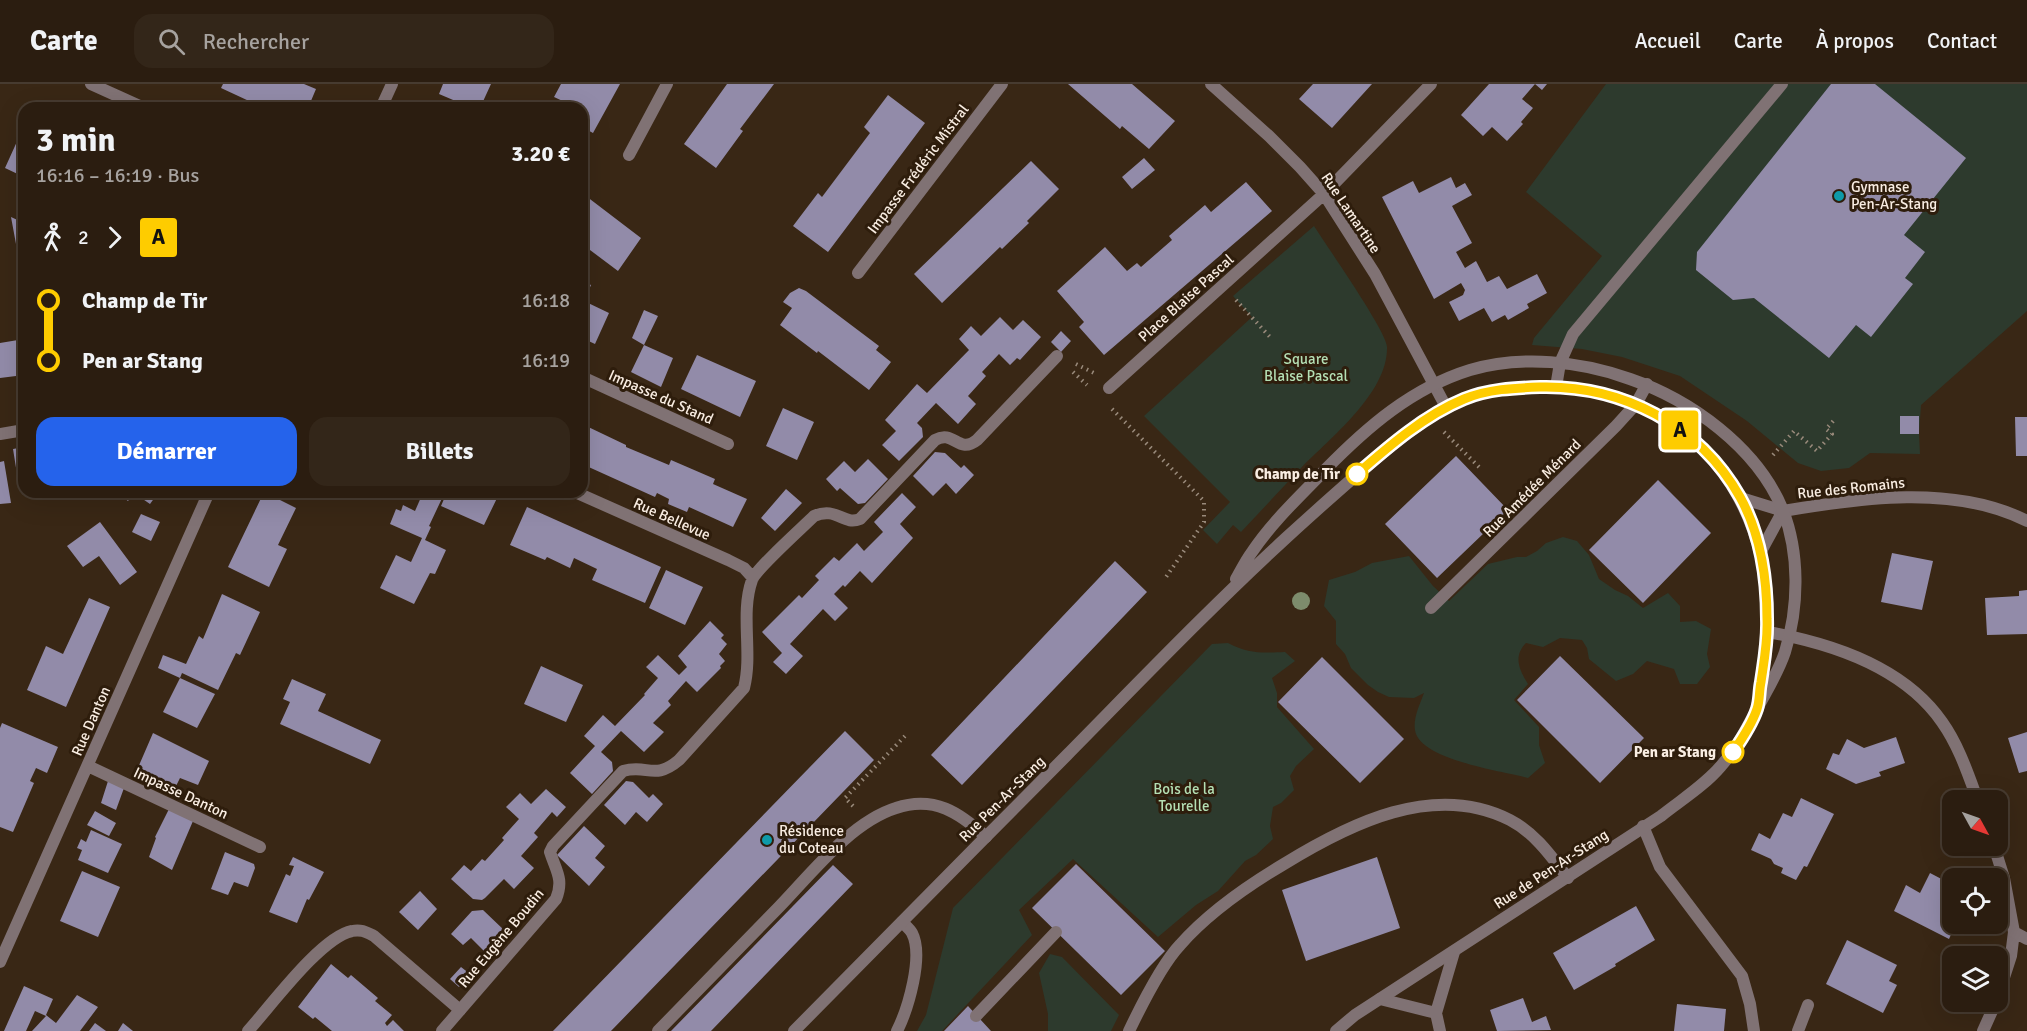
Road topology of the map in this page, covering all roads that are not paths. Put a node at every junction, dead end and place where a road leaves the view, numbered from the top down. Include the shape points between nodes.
1 (91, 84) edge
2 (392, 84) edge
3 (667, 84) edge
4 (1002, 84) edge
5 (1211, 84) edge
6 (1431, 84) edge
7 (1782, 84) edge
8 (131, 102) edge
9 (384, 102) edge
10 (629, 155) dead end
11 (1324, 194) junction
12 (858, 273) dead end
13 (1060, 360) road end
14 (1560, 363) junction
15 (588, 380) edge
16 (1647, 384) junction
17 (1434, 385) junction
18 (1556, 387) junction
19 (1109, 388) road end
20 (1636, 404) junction
21 (1446, 407) junction
22 (18, 431) edge
23 (0, 435) edge
24 (728, 444) dead end
25 (206, 498) edge
26 (588, 498) edge
27 (1741, 498) junction
28 (1783, 511) junction
29 (2027, 521) edge
30 (1760, 553) junction
31 (753, 578) junction
32 (1231, 588) junction
33 (1431, 608) dead end
34 (1768, 632) junction
35 (1789, 636) junction
36 (1757, 708) junction
37 (88, 766) junction
38 (1974, 790) edge
39 (1643, 826) junction
40 (986, 837) junction
41 (260, 847) dead end
42 (1997, 856) edge
43 (1568, 878) junction
44 (902, 922) junction
45 (1056, 932) dead end
46 (2014, 932) junction
47 (2027, 939) edge
48 (1454, 952) junction
49 (0, 962) edge
50 (2008, 965) edge
51 (1380, 999) junction
52 (1808, 1005) dead end
53 (460, 1010) junction
54 (1992, 1012) edge
55 (1436, 1013) junction
56 (976, 1016) dead end
57 (248, 1031) edge
58 (442, 1031) edge
59 (658, 1031) edge
60 (794, 1031) edge
61 (897, 1031) edge
62 (1129, 1031) edge
63 (1336, 1031) edge
64 (1440, 1031) edge
65 (1754, 1031) edge
66 (1798, 1031) edge
67 (1983, 1031) edge

1 - 8 street
2 - 9 street
3 - 10 street
4 - 12 street, Impasse Frédéric Mistral
5 - 11 street, Rue Lamartine via 1269,136
6 - 11 street, Place Blaise Pascal
7 - 14 street via 1573,334
11 - 17 street, Rue Lamartine via 1375,274
11 - 19 street, Place Blaise Pascal
13 - 31 street via 970,446 941,436 860,519 849,520 824,512 814,516
14 - 16 street, Rue de Pen-Ar-Stang
14 - 17 street, Rue de Pen-Ar-Stang via 1492,365
14 - 18 street
15 - 24 street, Impasse du Stand
16 - 20 street, Rue Amédée Ménard
16 - 28 street, Rue de Pen-Ar-Stang via 1697,413 1736,444 1758,469
17 - 21 street, Rue Lamartine
17 - 32 street, Rue de Pen-Ar-Stang via 1379,419 1326,469 1252,552
18 - 20 street, Rue de Pen-Ar-Stang via 1601,393
18 - 21 street, Rue de Pen-Ar-Stang via 1487,392
20 - 27 street, Rue de Pen-Ar-Stang via 1698,444 1729,478
20 - 33 street, Rue Amédée Ménard
21 - 32 street, Rue de Pen-Ar-Stang via 1372,461
22 - 23 street
25 - 37 street, Rue Danton
26 - 31 street, Rue Bellevue via 728,560
27 - 28 street
27 - 30 street, Rue de Pen-Ar-Stang
28 - 29 street, Rue des Romains via 1871,498 1923,498 1961,501
28 - 30 street
28 - 35 street, Rue de Pen-Ar-Stang via 1796,575
30 - 34 street, Rue de Pen-Ar-Stang
31 - 53 street, Rue Eugène Boudin via 747,613 744,688 680,760 660,772 633,768 622,771 553,846 550,852 560,878 556,899
32 - 40 street, Rue Pen-Ar-Stang
34 - 35 street
34 - 36 street, Rue de Pen-Ar-Stang
35 - 36 street, Rue de Pen-Ar-Stang via 1777,673
35 - 38 street via 1842,651 1896,679 1915,694 1941,720 1954,740
36 - 39 street, Rue de Pen-Ar-Stang via 1741,741 1720,768
37 - 41 street, Impasse Danton
37 - 49 street, Rue Danton
39 - 43 street, Rue de Pen-Ar-Stang
39 - 65 street via 1660,867 1742,976
40 - 44 street, Rue Pen-Ar-Stang
40 - 59 street via 954,812 926,805 896,807 867,823 834,850
42 - 46 street
43 - 48 street, Rue de Pen-Ar-Stang
43 - 62 street via 1536,839 1495,814 1455,806 1430,806 1365,821 1268,873 1197,927 1178,947
44 - 60 street, Rue Pen-Ar-Stang
44 - 61 street via 912,932 915,967 911,994
45 - 56 street
46 - 47 street
46 - 50 street
48 - 51 street, Rue de Pen-Ar-Stang
48 - 55 street
51 - 55 street
51 - 63 street, Rue de Pen-Ar-Stang
52 - 66 street
53 - 57 street via 374,936 363,930 351,931 316,955
53 - 58 street, Rue Eugène Boudin
54 - 67 street
55 - 64 street

